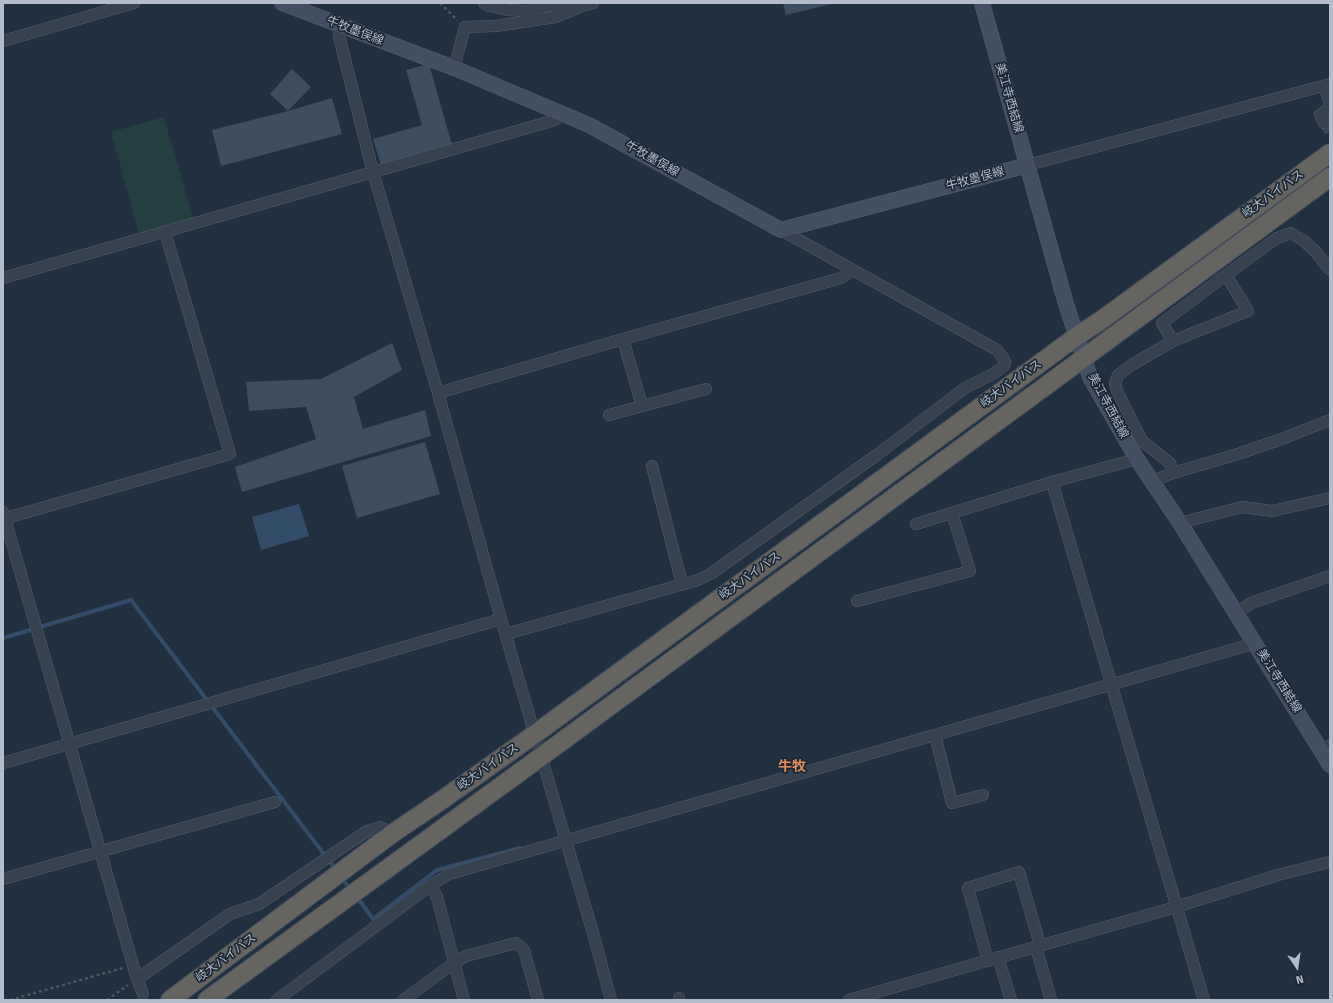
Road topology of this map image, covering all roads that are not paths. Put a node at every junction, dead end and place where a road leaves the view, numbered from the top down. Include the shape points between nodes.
1 (134, 3) edge
2 (282, 3) edge
3 (484, 3) edge
4 (593, 3) edge
5 (982, 3) edge
6 (582, 6) junction
7 (340, 26) junction
8 (3, 41) edge
9 (454, 68) junction
10 (1327, 85) edge
11 (1330, 107) edge
12 (562, 114) junction
13 (1324, 123) dead end
14 (1330, 153) edge
15 (1028, 166) junction
16 (373, 172) junction
17 (1330, 177) edge
18 (781, 230) junction
19 (166, 232) junction
20 (1330, 270) edge
21 (852, 271) junction
22 (1226, 276) junction
23 (3, 278) edge
24 (1077, 336) junction
25 (623, 339) junction
26 (1173, 341) junction
27 (1084, 358) junction
28 (706, 389) dead end
29 (438, 393) junction
30 (642, 406) junction
31 (609, 415) dead end
32 (1330, 421) edge
33 (1137, 460) junction
34 (656, 469) dead end
35 (1173, 473) junction
36 (1153, 481) junction
37 (1052, 482) junction
38 (1330, 498) edge
39 (952, 513) junction
40 (4, 517) edge
41 (1180, 523) junction
42 (916, 524) dead end
43 (1330, 576) edge
44 (682, 584) junction
45 (858, 601) dead end
46 (1237, 613) junction
47 (501, 618) junction
48 (506, 634) junction
49 (1256, 643) junction
50 (1112, 684) junction
51 (535, 734) junction
52 (935, 735) junction
53 (69, 743) junction
54 (1326, 748) edge
55 (542, 756) junction
56 (3, 762) edge
57 (1330, 765) edge
58 (983, 795) dead end
59 (275, 802) dead end
60 (393, 833) junction
61 (566, 841) junction
62 (100, 852) junction
63 (1330, 862) edge
64 (3, 880) edge
65 (431, 885) junction
66 (1176, 907) junction
67 (1038, 946) junction
68 (993, 959) junction
69 (454, 963) junction
70 (137, 979) junction
71 (144, 994) dead end
72 (170, 1000) edge
73 (207, 1000) edge
74 (277, 1000) edge
75 (403, 1000) edge
76 (464, 1000) edge
77 (538, 1000) edge
78 (611, 1000) edge
79 (849, 1000) edge
80 (1011, 1000) edge
81 (1051, 1000) edge
82 (1204, 1000) edge

1 - 8 street
2 - 7 main road, 牛牧墨俣線
3 - 6 street via 508,10 527,11 548,6
4 - 6 street
5 - 15 main road, 美江寺西結線
6 - 9 street via 556,17 496,26 465,27
7 - 9 main road, 牛牧墨俣線
7 - 16 street via 339,36
9 - 12 main road, 牛牧墨俣線
10 - 11 street
10 - 15 street
11 - 13 street via 1320,115
12 - 16 street via 555,120
12 - 18 main road, 牛牧墨俣線 via 589,125
14 - 24 highway, 岐大バイパス
15 - 18 main road, 牛牧墨俣線
15 - 24 main road, 美江寺西結線
16 - 19 street
16 - 29 street
17 - 27 highway, 岐大バイパス
18 - 21 street
19 - 23 street
19 - 40 street via 230,454
20 - 22 street via 1316,252 1292,233 1277,238
21 - 25 street via 841,278
21 - 44 street via 997,350 1005,362 1004,366 965,388 712,573
22 - 26 street via 1162,323
22 - 26 street via 1248,311
24 - 27 main road, 美江寺西結線
24 - 51 highway, 岐大バイパス
25 - 29 street
25 - 30 street
26 - 35 street via 1118,375 1115,384 1142,441 1170,463
27 - 33 main road, 美江寺西結線 via 1090,377
27 - 55 highway, 岐大バイパス
28 - 30 street
29 - 47 street
30 - 31 street
32 - 35 street
33 - 36 main road, 美江寺西結線
33 - 37 street
34 - 44 street
35 - 36 street
36 - 41 main road, 美江寺西結線
37 - 39 street
37 - 50 street
38 - 41 street via 1272,511 1242,507
39 - 42 street
39 - 45 street via 970,571
40 - 53 street
41 - 46 main road, 美江寺西結線
43 - 46 street via 1251,603
44 - 48 street
46 - 49 main road, 美江寺西結線
47 - 48 street
47 - 53 street
48 - 51 street
49 - 50 street
49 - 54 main road, 美江寺西結線
50 - 52 street
50 - 66 street
51 - 55 street
51 - 60 highway, 岐大バイパス
52 - 58 street via 952,803
52 - 61 street
53 - 56 street
53 - 62 street
54 - 57 main road, 美江寺西結線
55 - 61 street
55 - 73 highway, 岐大バイパス
59 - 62 street
60 - 70 street via 381,827 367,831 259,904 230,914
60 - 72 highway, 岐大バイパス
61 - 65 street via 449,874
61 - 78 street
62 - 64 street
62 - 70 street
63 - 66 street via 1278,875
65 - 69 street via 437,897
65 - 74 street
66 - 67 street
66 - 82 street
67 - 68 street
67 - 68 street via 1019,872 968,888
67 - 81 street
68 - 79 street
68 - 80 street
69 - 75 street
69 - 76 street
69 - 77 street via 466,956 516,943 524,950
70 - 71 street

